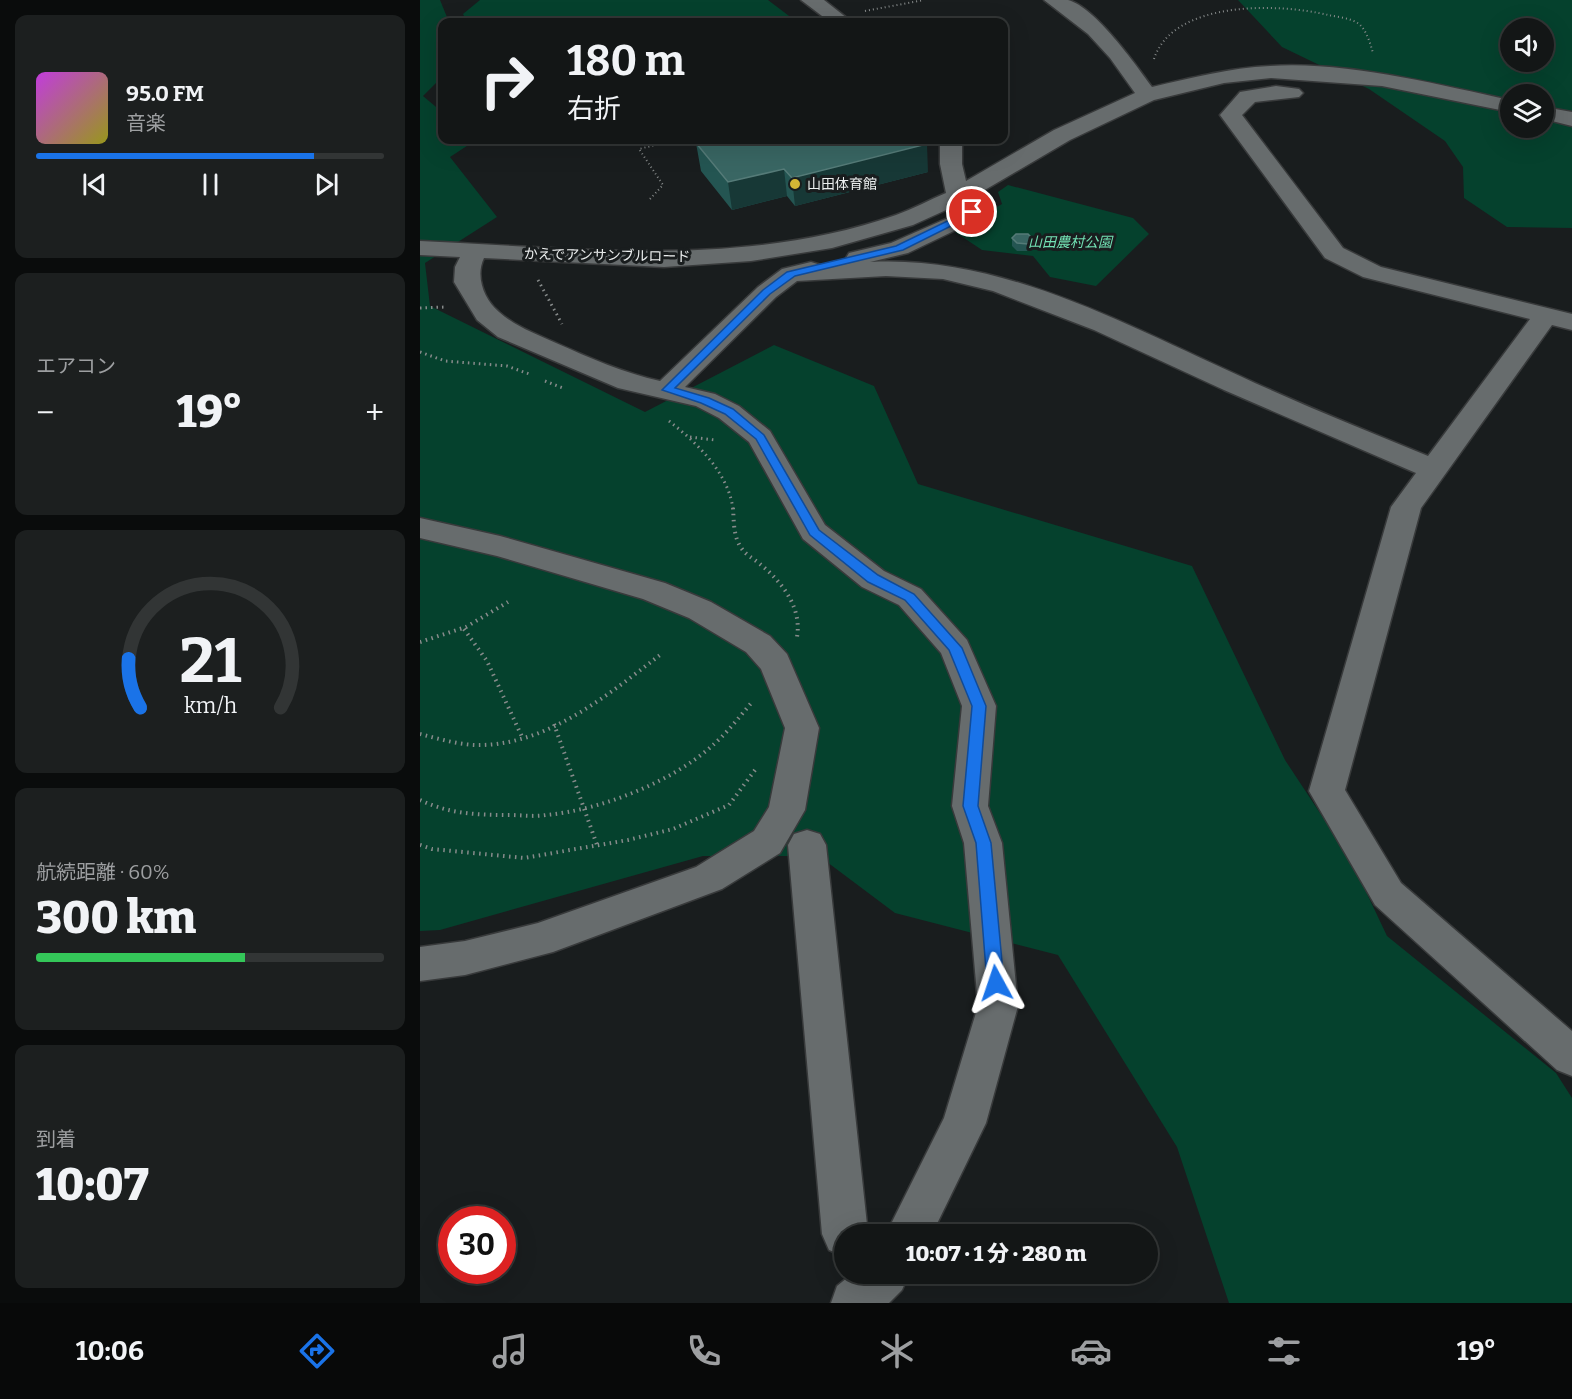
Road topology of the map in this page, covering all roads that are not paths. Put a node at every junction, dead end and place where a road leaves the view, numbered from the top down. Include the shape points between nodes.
1 (811, 0) edge
2 (1054, 0) edge
3 (836, 18) edge
4 (1391, 82) junction
5 (1147, 95) junction
6 (1500, 104) edge
7 (1554, 115) edge
8 (1572, 119) edge
9 (951, 144) edge
10 (968, 190) junction
11 (420, 248) edge
12 (475, 251) junction
13 (791, 274) junction
14 (1559, 318) edge
15 (667, 404) junction
16 (1435, 470) junction
17 (420, 528) edge
18 (807, 845) dead end
19 (420, 964) edge
20 (1572, 1056) edge
21 (844, 1224) edge
22 (913, 1224) edge
23 (850, 1284) edge
24 (875, 1284) edge
25 (853, 1303) edge

1 - 3 street
2 - 5 street via 1076,11 1101,35
4 - 5 street, かえでアンサンブルロード via 1271,72 1224,77
4 - 6 street, かえでアンサンブルロード
4 - 14 street via 1354,95 1276,92 1248,97 1231,115 1334,253 1372,272
5 - 10 street, かえでアンサンブルロード via 1062,135
7 - 8 street
9 - 10 street via 951,164
10 - 12 street, かえでアンサンブルロード via 905,220 842,238 751,254 664,260
10 - 13 street via 984,204 899,248
11 - 12 street, かえでアンサンブルロード
12 - 15 street via 467,267 467,282 486,315 507,331 628,382
13 - 15 street via 766,292
13 - 16 street via 886,269 943,272 1001,285 1103,324
14 - 16 street
15 - 22 street via 705,400 729,412 760,437 814,532 873,579 910,597 955,648 979,706 970,806 983,843 998,1006 964,1123
16 - 20 street via 1406,507 1327,791 1388,894
17 - 19 street via 500,546 654,591 700,610 758,644 775,663 802,728 787,810 767,842 709,878 539,940 465,958
18 - 21 street
23 - 25 street
24 - 25 street

